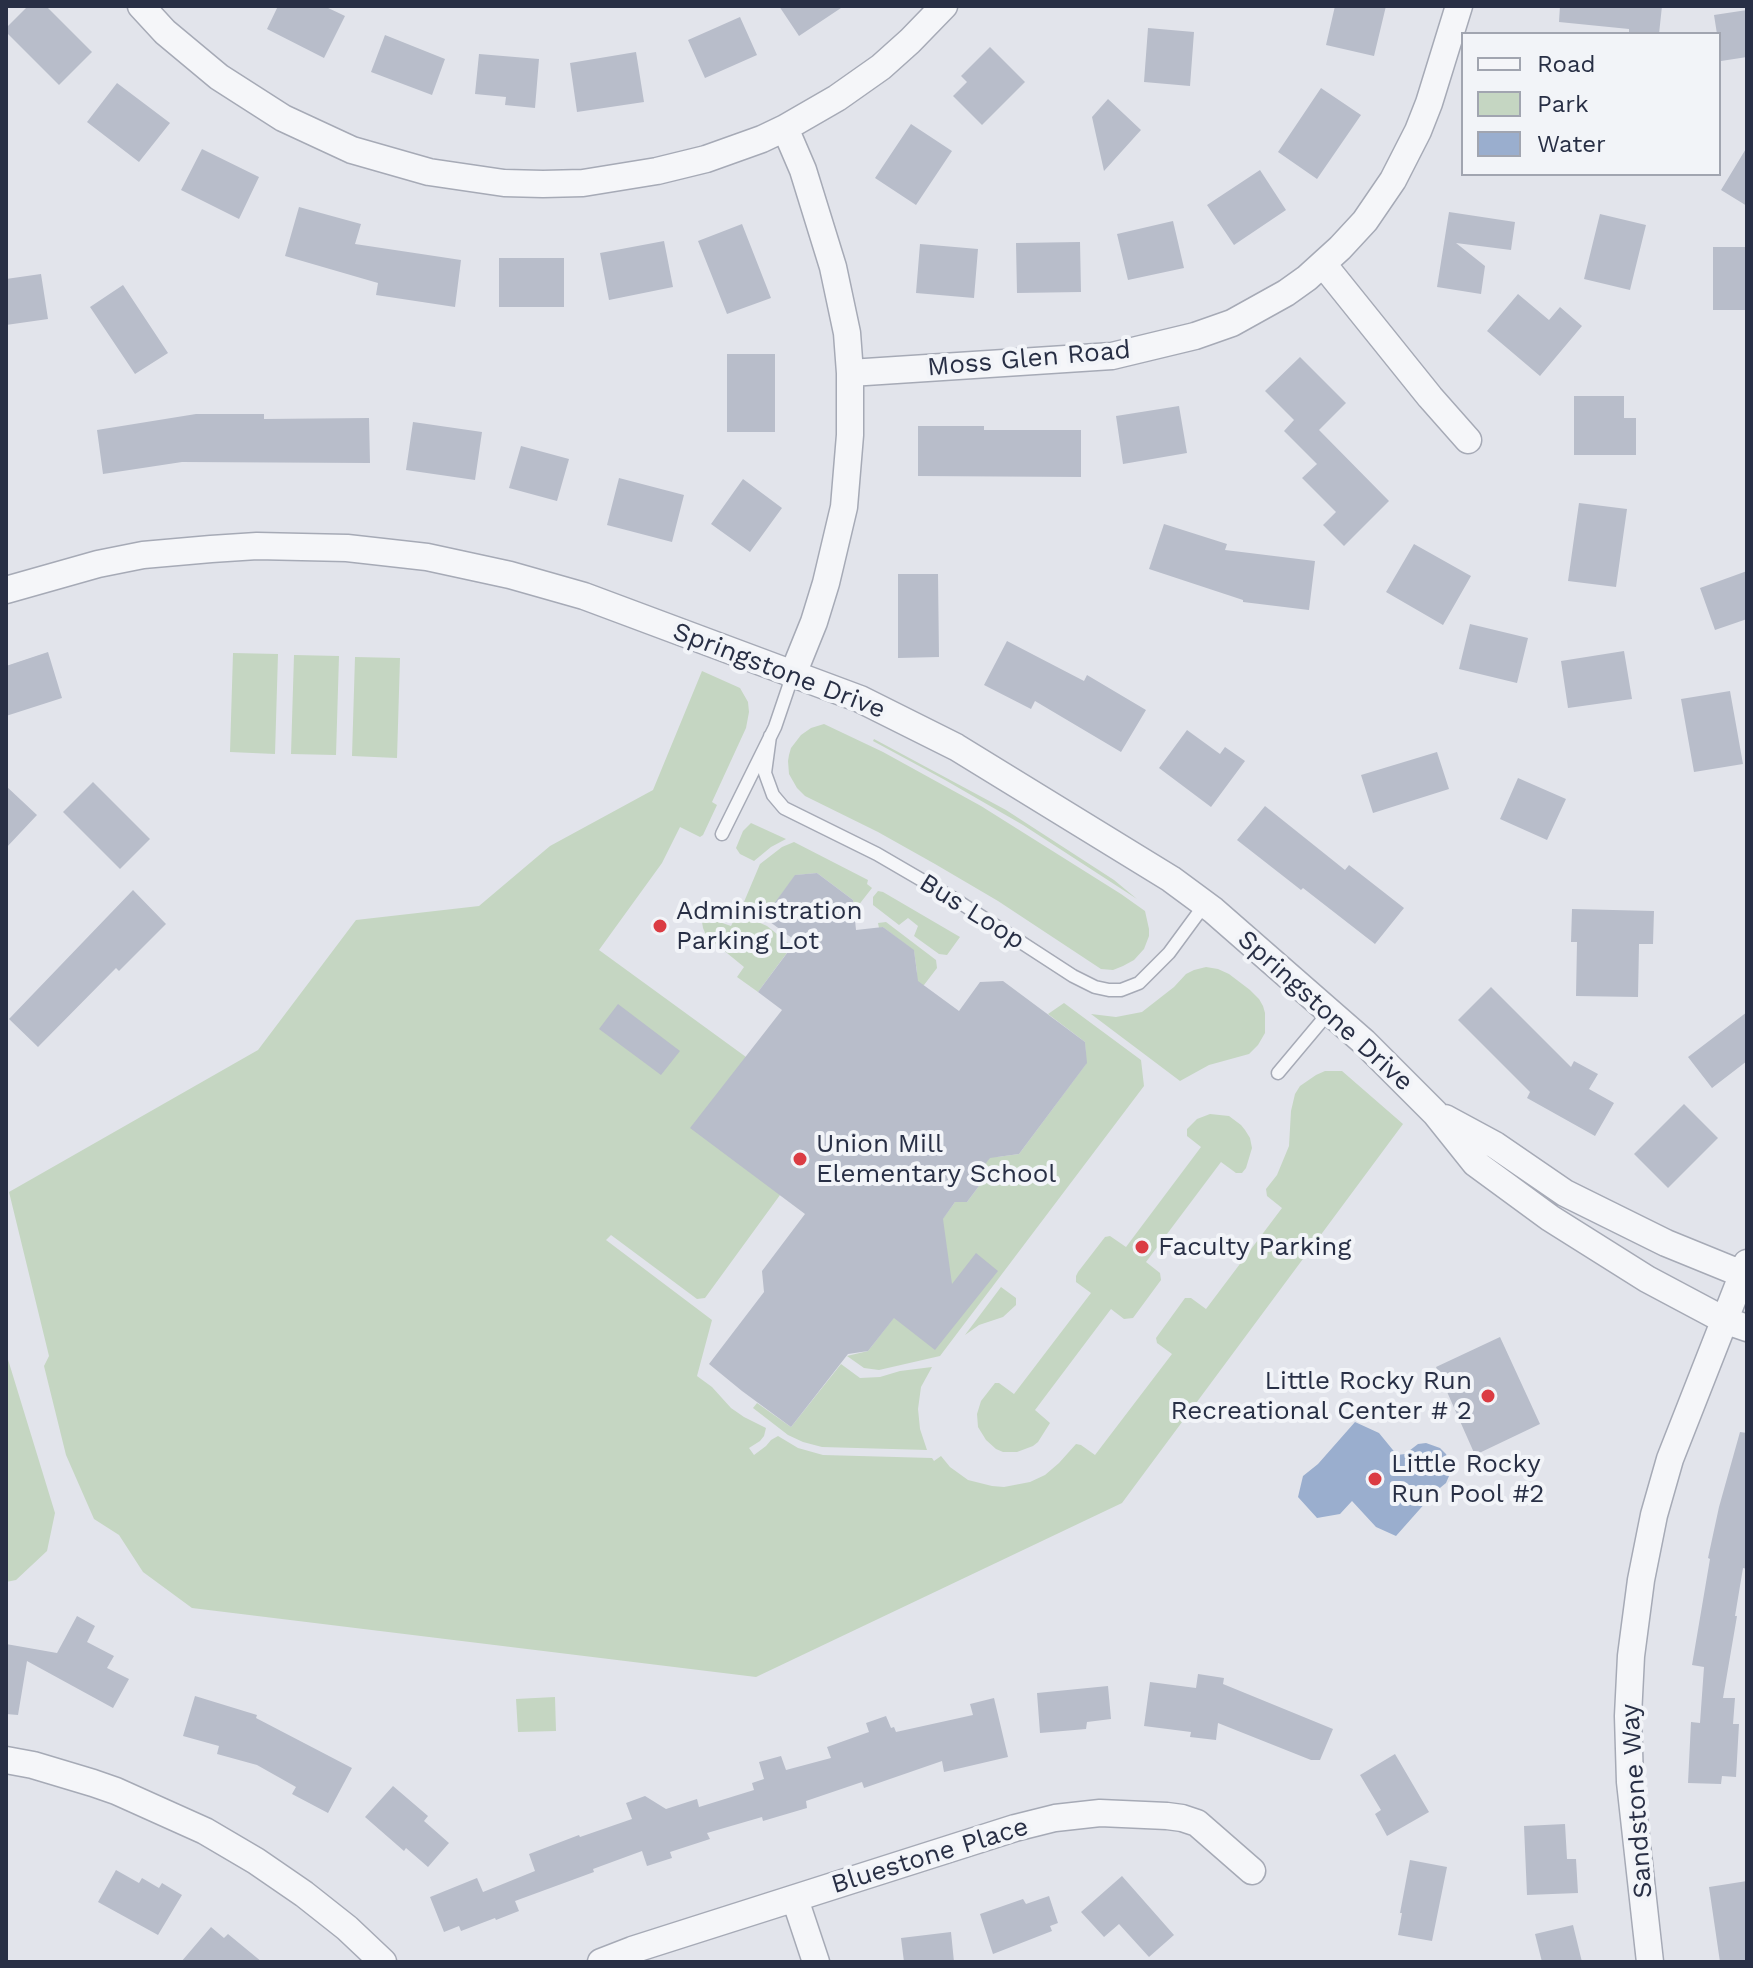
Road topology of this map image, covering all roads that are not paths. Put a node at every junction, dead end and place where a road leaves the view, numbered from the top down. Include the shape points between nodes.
1 (141, 6) edge
2 (944, 6) edge
3 (1459, 6) edge
4 (785, 128) junction
5 (1323, 264) junction
6 (850, 373) junction
7 (1468, 440) dead end
8 (6, 590) edge
9 (793, 674) junction
10 (770, 736) junction
11 (722, 834) dead end
12 (1205, 904) junction
13 (1330, 1011) junction
14 (1278, 1073) dead end
15 (1435, 1113) junction
16 (1746, 1271) edge
17 (1736, 1324) edge
18 (6, 1760) edge
19 (1252, 1871) dead end
20 (795, 1899) junction
21 (383, 1962) edge
22 (601, 1962) edge
23 (816, 1962) edge
24 (1650, 1962) edge

1 - 4 street via 219,77 283,118 352,150 429,172 504,183 583,183 706,159
2 - 4 street via 881,67
3 - 5 street, Moss Glen Road via 1429,103 1393,180 1365,221
4 - 6 street via 833,267
5 - 6 street, Moss Glen Road via 1286,293 1232,323 1126,353
5 - 7 street
6 - 9 street via 844,507 826,583
8 - 9 street, Springstone Drive via 143,555 257,546 347,548 427,557 510,575 584,596
9 - 10 lane
9 - 12 street, Springstone Drive via 860,699 956,747
10 - 11 lane
10 - 12 lane, Bus Loop via 765,773 784,808 877,854 1095,987 1121,990 1145,978
12 - 13 street, Springstone Drive
13 - 14 lane
13 - 15 street, Springstone Drive
15 - 16 street, Springstone Drive via 1495,1145 1565,1193 1666,1243
15 - 17 street, Springstone Drive via 1475,1163 1550,1218 1647,1279
16 - 17 street, Sandstone Way
17 - 24 street, Sandstone Way via 1670,1459 1641,1580 1628,1716
18 - 21 street via 116,1791 205,1831 304,1894
19 - 20 street, Bluestone Place via 1197,1823 1100,1813 1015,1828
20 - 22 street, Bluestone Place
20 - 23 street

